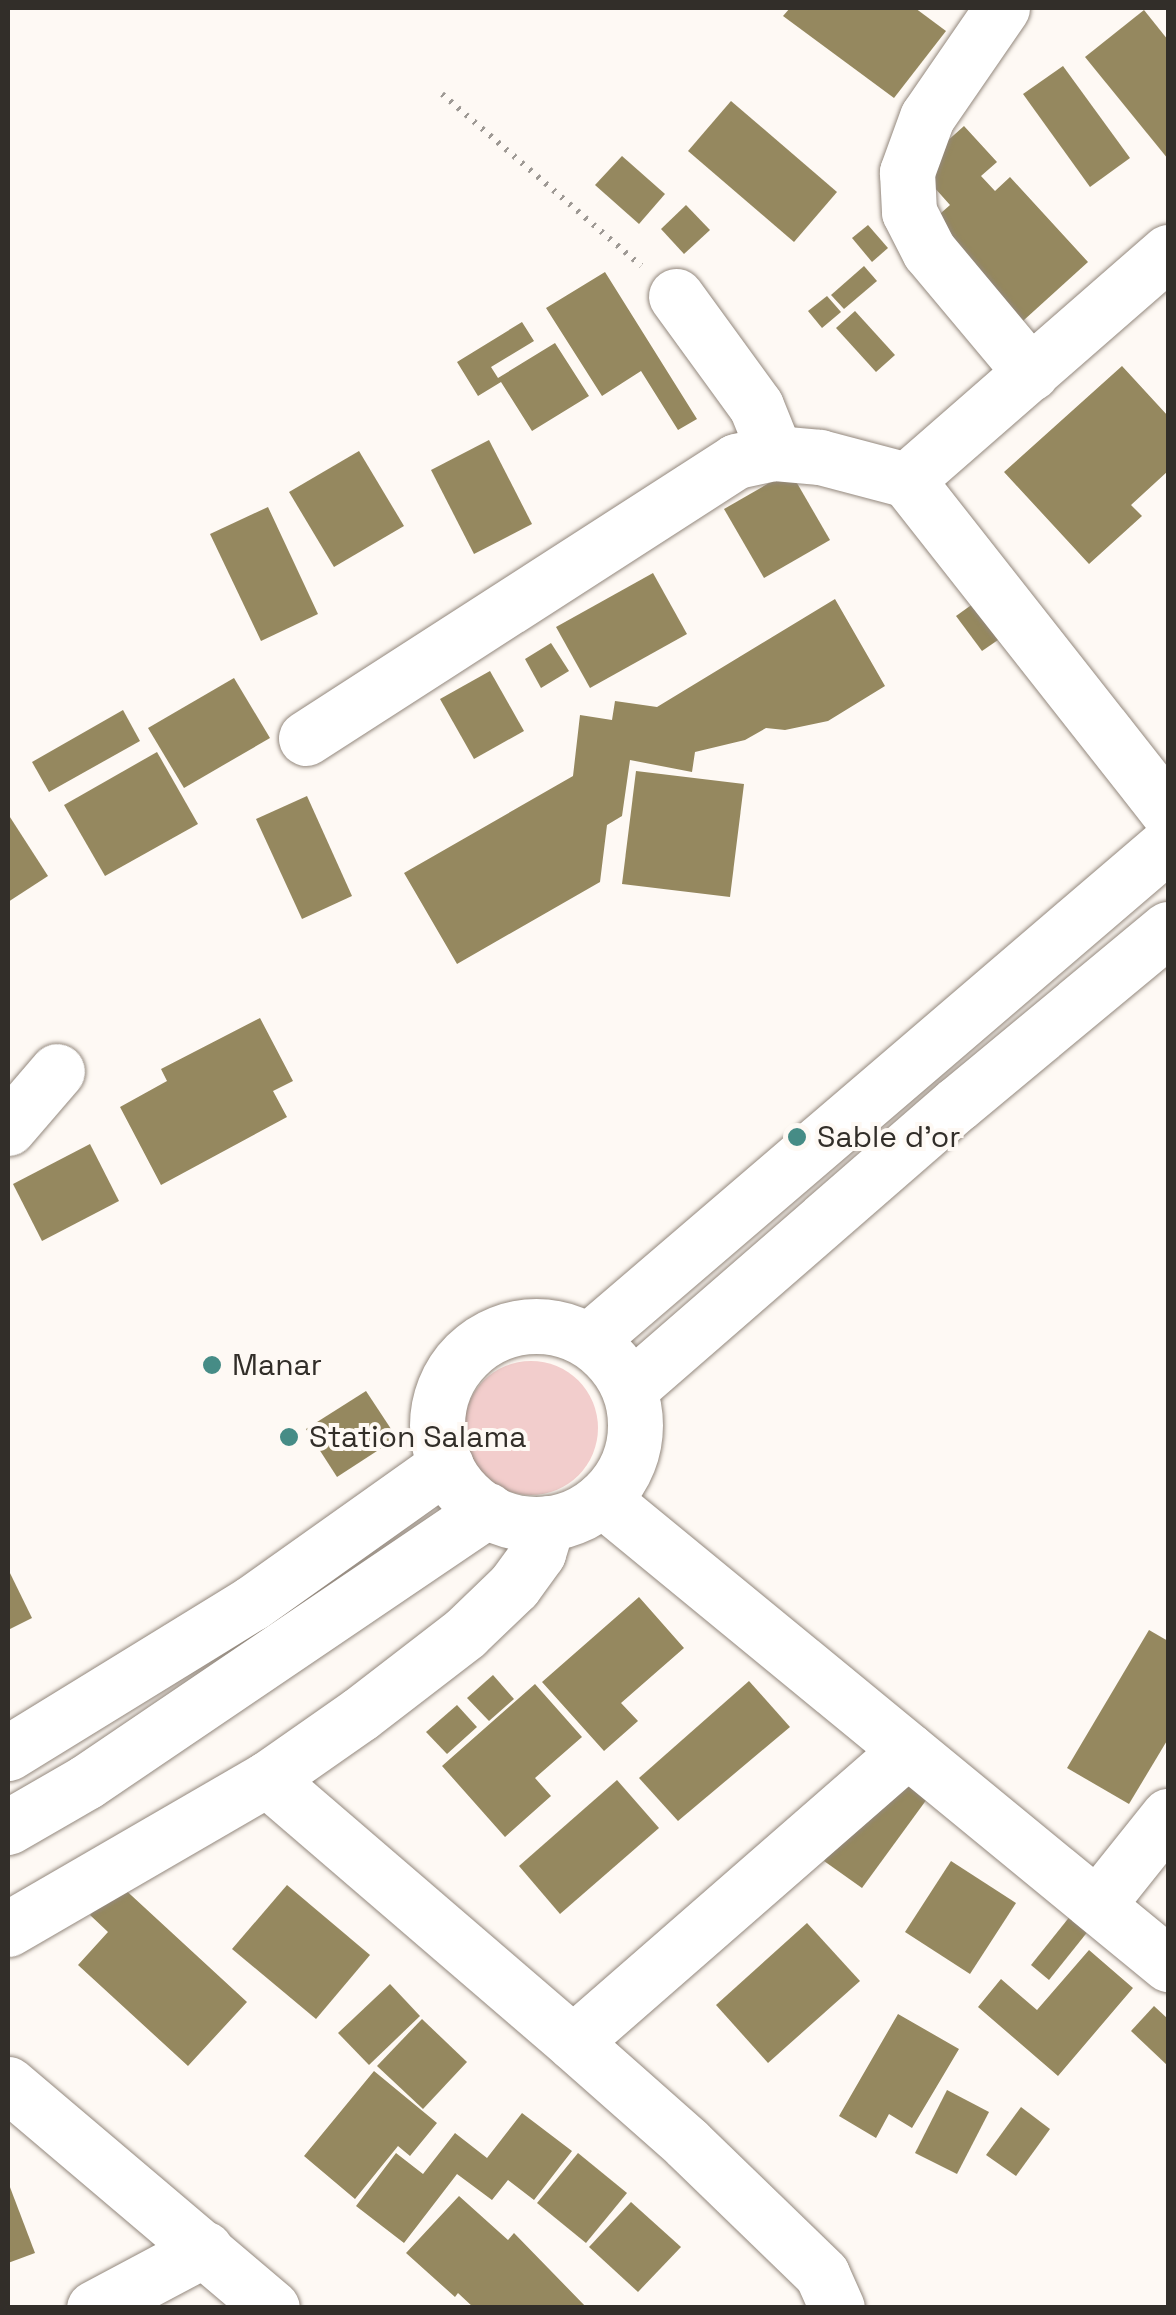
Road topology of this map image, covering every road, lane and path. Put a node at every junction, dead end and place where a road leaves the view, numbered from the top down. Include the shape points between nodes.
1 (1002, 8) edge
2 (442, 94) dead end
3 (1168, 252) edge
4 (676, 296) joint
5 (1030, 373) junction
6 (775, 453) junction
7 (906, 480) junction
8 (306, 738) dead end
9 (1168, 812) edge
10 (1168, 844) edge
11 (1168, 928) edge
12 (57, 1071) dead end
13 (8, 1128) edge
14 (589, 1340) junction
15 (628, 1388) junction
16 (446, 1465) junction
17 (602, 1500) junction
18 (487, 1510) junction
19 (547, 1523) junction
20 (908, 1750) junction
21 (8, 1753) edge
22 (267, 1779) junction
23 (1168, 1816) edge
24 (8, 1827) edge
25 (1097, 1904) junction
26 (8, 1929) edge
27 (1168, 1964) edge
28 (573, 2042) junction
29 (8, 2084) edge
30 (205, 2249) junction
31 (94, 2308) edge
32 (272, 2308) edge
33 (837, 2308) edge

1 - 5 street via 927,117 906,172 908,212 929,251
2 - 4 path
3 - 5 street
4 - 6 street via 756,406
5 - 7 street
6 - 7 street via 820,456
6 - 8 street via 736,461
7 - 9 street
10 - 14 street
11 - 15 street
12 - 13 street
14 - 15 street
14 - 16 street via 528,1326 471,1350 439,1403 437,1435
15 - 17 street via 636,1418 633,1448
16 - 18 street via 462,1491
16 - 21 street via 252,1603
17 - 19 street
17 - 20 street
18 - 19 street via 516,1522
18 - 24 street via 86,1782
19 - 22 street via 538,1552 514,1586 466,1634
20 - 25 street
20 - 28 street
22 - 26 street
22 - 28 street
23 - 25 street
25 - 27 street
28 - 33 street via 822,2274
29 - 30 street
30 - 31 street
30 - 32 street

